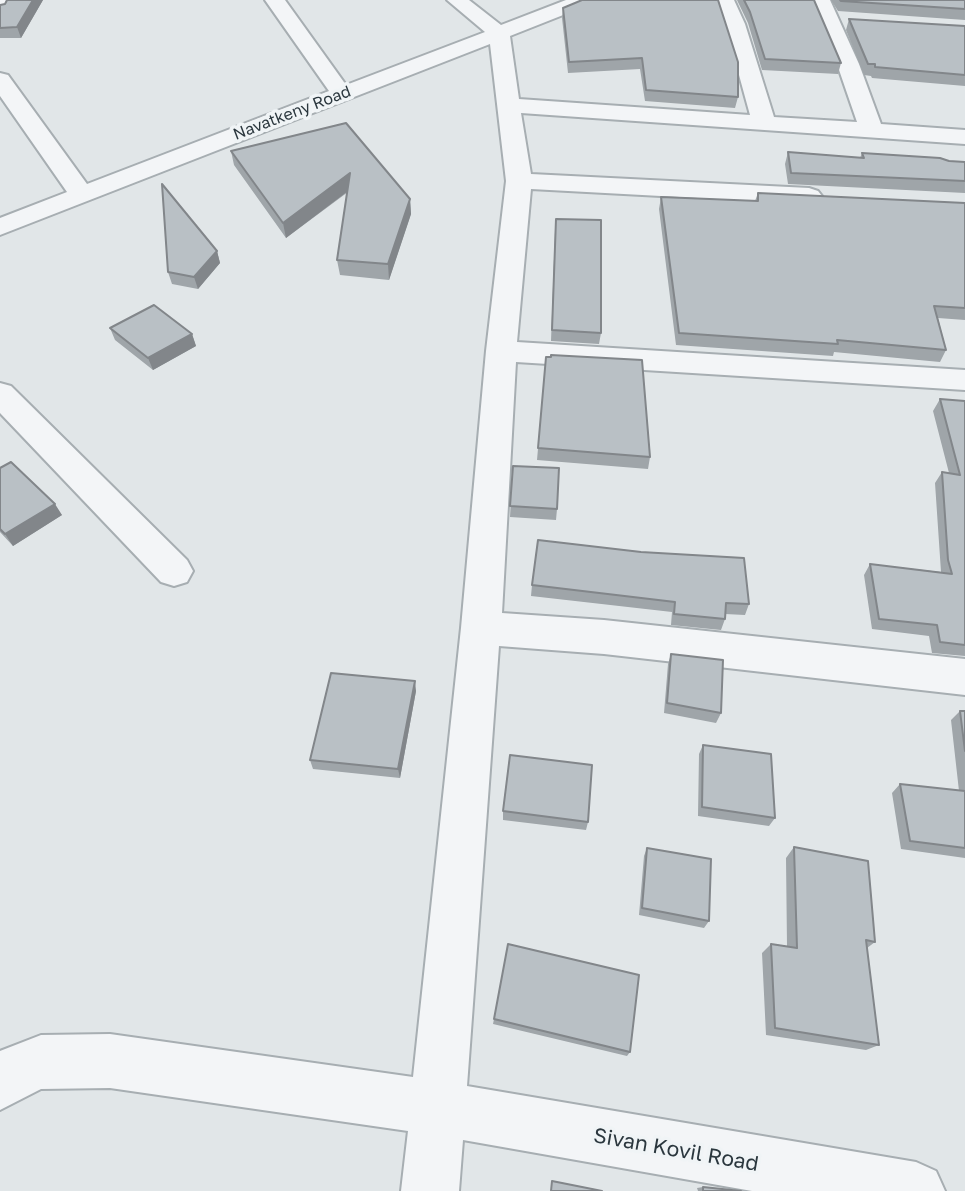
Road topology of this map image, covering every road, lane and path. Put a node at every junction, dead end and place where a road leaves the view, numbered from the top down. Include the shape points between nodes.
1 (5, 0) edge
2 (275, 0) edge
3 (457, 0) edge
4 (584, 0) edge
5 (724, 0) edge
6 (0, 9) edge
7 (825, 10) edge
8 (856, 22) edge
9 (499, 33) junction
10 (0, 80) edge
11 (342, 94) junction
12 (509, 105) junction
13 (764, 123) junction
14 (872, 131) junction
15 (965, 137) edge
16 (519, 181) junction
17 (82, 195) junction
18 (840, 197) edge
19 (0, 227) edge
20 (501, 351) junction
21 (965, 380) edge
22 (0, 394) edge
23 (174, 571) dead end
24 (481, 628) junction
25 (965, 677) edge
26 (0, 1083) edge
27 (436, 1108) junction
28 (430, 1191) edge
29 (916, 1191) edge

1 - 6 street
2 - 11 street
3 - 9 street
4 - 9 street, Navatkeny Road
5 - 13 street
7 - 8 street
7 - 14 street
9 - 11 street, Navatkeny Road
9 - 12 street
10 - 17 street
11 - 17 street, Navatkeny Road
12 - 13 street
12 - 16 street
13 - 14 street
14 - 15 street
16 - 18 street
16 - 20 street
17 - 19 street, Navatkeny Road
20 - 21 street
20 - 24 street
22 - 23 street
24 - 25 street via 618,638
24 - 27 street
26 - 27 street, Sivan Kovil Road via 41,1062 110,1061
27 - 28 street
27 - 29 street, Sivan Kovil Road

